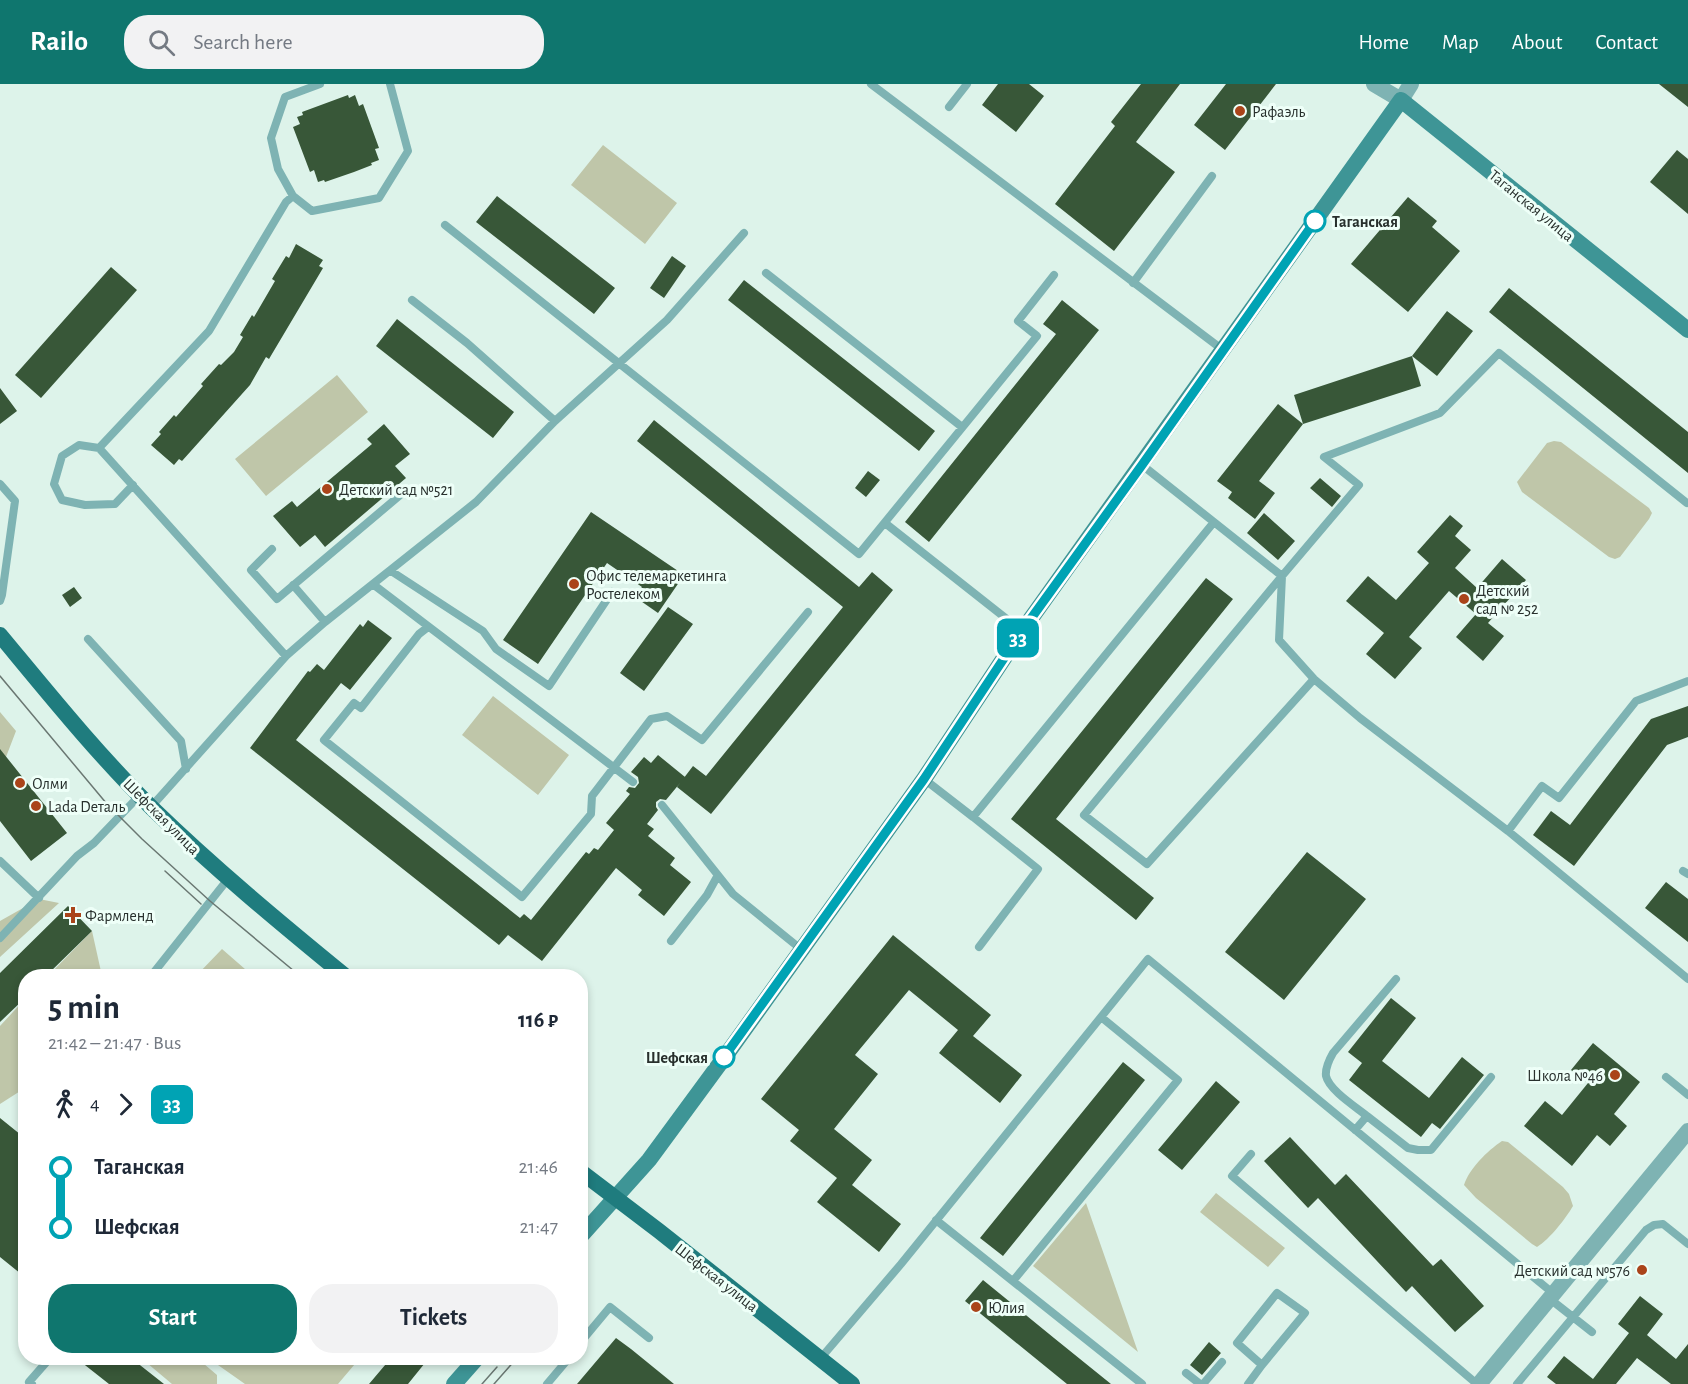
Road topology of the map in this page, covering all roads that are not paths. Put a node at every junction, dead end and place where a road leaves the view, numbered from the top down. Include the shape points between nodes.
1 (320, 84) edge
2 (390, 84) edge
3 (871, 84) edge
4 (967, 84) edge
5 (1374, 84) edge
6 (1411, 84) edge
7 (1401, 100) junction
8 (949, 107) dead end
9 (1212, 176) dead end
10 (293, 196) junction
11 (445, 225) dead end
12 (744, 233) dead end
13 (766, 273) dead end
14 (1054, 275) dead end
15 (1133, 283) junction
16 (412, 300) dead end
17 (1688, 330) edge
18 (1223, 350) junction
19 (619, 363) junction
20 (555, 421) junction
21 (962, 427) junction
22 (99, 448) junction
23 (1142, 465) junction
24 (0, 484) edge
25 (133, 485) junction
26 (405, 491) dead end
27 (1687, 503) edge
28 (1214, 522) junction
29 (885, 523) junction
30 (272, 549) dead end
31 (391, 571) junction
32 (1282, 576) junction
33 (293, 585) junction
34 (374, 585) junction
35 (612, 592) dead end
36 (0, 601) edge
37 (808, 612) dead end
38 (325, 622) junction
39 (428, 627) junction
40 (1022, 631) junction
41 (0, 635) edge
42 (88, 639) dead end
43 (286, 656) junction
44 (1314, 679) junction
45 (1688, 681) edge
46 (614, 767) junction
47 (186, 770) junction
48 (924, 779) junction
49 (633, 783) dead end
50 (146, 801) junction
51 (662, 805) dead end
52 (974, 817) junction
53 (1508, 831) junction
54 (0, 861) edge
55 (718, 875) junction
56 (228, 879) junction
57 (39, 898) junction
58 (0, 938) edge
59 (671, 941) dead end
60 (979, 947) dead end
61 (802, 950) junction
62 (157, 969) edge
63 (337, 969) edge
64 (1396, 979) dead end
65 (1688, 979) edge
66 (1101, 1017) junction
67 (1491, 1077) dead end
68 (1666, 1077) dead end
69 (1688, 1095) edge
70 (1367, 1116) junction
71 (1355, 1130) junction
72 (1688, 1131) edge
73 (1251, 1154) dead end
74 (588, 1177) edge
75 (615, 1198) junction
76 (936, 1220) junction
77 (588, 1228) edge
78 (1688, 1244) edge
79 (1013, 1281) junction
80 (1552, 1297) junction
81 (1572, 1317) junction
82 (1592, 1332) dead end
83 (588, 1333) edge
84 (649, 1338) dead end
85 (820, 1359) junction
86 (1222, 1362) dead end
87 (44, 1365) edge
88 (471, 1365) edge
89 (563, 1365) edge
90 (1262, 1365) junction
91 (1186, 1373) dead end
92 (28, 1383) edge
93 (454, 1384) edge
94 (547, 1384) edge
95 (852, 1384) edge
96 (1142, 1384) edge
97 (1202, 1384) edge
98 (1248, 1384) edge
99 (1478, 1384) edge
100 (1517, 1384) edge

1 - 10 lane via 285,97 271,138 278,170
2 - 10 lane via 408,151 379,198 312,212
3 - 15 lane
4 - 8 lane
5 - 7 street, Таганская улица
6 - 7 street
7 - 17 main road, Таганская улица
7 - 18 main road
9 - 15 lane
10 - 22 lane via 209,331
11 - 19 lane
12 - 19 lane via 667,320
13 - 21 lane
14 - 21 lane via 1018,321 1037,336
15 - 18 lane
16 - 20 lane
18 - 23 main road
19 - 20 lane
19 - 29 lane via 859,554
20 - 31 lane via 476,502
21 - 29 lane
22 - 25 lane
22 - 25 lane via 79,445 63,456 54,484 62,500 85,505 115,504
23 - 28 lane
23 - 40 main road
24 - 36 lane via 15,501
25 - 43 lane
26 - 33 lane
27 - 32 lane via 1499,353 1440,413 1324,457 1359,484
28 - 32 lane
28 - 52 lane
29 - 40 lane
30 - 33 lane via 250,570 277,600
31 - 34 lane
31 - 35 lane via 483,631 496,649 549,686
32 - 44 lane via 1279,640
32 - 44 lane via 1084,814 1147,864
33 - 38 lane
34 - 38 lane
34 - 39 lane
37 - 46 lane via 702,740 667,716 651,719
38 - 43 lane
39 - 46 lane
39 - 46 lane via 361,708 354,703 324,740 522,897 591,814 592,796
40 - 48 main road
41 - 50 main road, Шефская улица via 82,733
42 - 47 lane via 180,741
43 - 47 lane
44 - 53 lane
45 - 53 lane via 1636,701 1559,798 1542,786
46 - 49 lane
47 - 50 lane
48 - 52 lane
48 - 61 main road
50 - 56 main road, Шефская улица
50 - 57 lane via 77,856
51 - 55 lane
52 - 60 lane via 1038,869
53 - 65 lane
54 - 57 lane
55 - 59 lane
55 - 61 lane via 733,894
56 - 62 lane
56 - 63 main road, Шефская улица
57 - 58 lane
61 - 75 main road via 649,1160
64 - 70 lane via 1327,1063 1326,1076 1332,1088
66 - 71 lane via 1148,959
66 - 76 lane
66 - 79 lane via 1178,1080
67 - 70 lane via 1431,1150 1408,1148
68 - 69 lane
70 - 71 lane
71 - 80 lane
72 - 80 street
73 - 99 lane via 1232,1176
74 - 75 main road, Шефская улица
75 - 77 main road
75 - 85 main road, Шефская улица
76 - 79 lane
76 - 85 lane
78 - 81 lane via 1663,1224 1646,1230
79 - 96 lane
80 - 81 lane
80 - 99 street
81 - 82 lane
81 - 100 lane
83 - 84 lane via 610,1307
85 - 95 main road, Шефская улица
86 - 97 lane
87 - 92 lane
88 - 93 main road
89 - 94 lane
90 - 90 lane via 1305,1314 1277,1293 1237,1343
90 - 98 lane
91 - 97 lane

